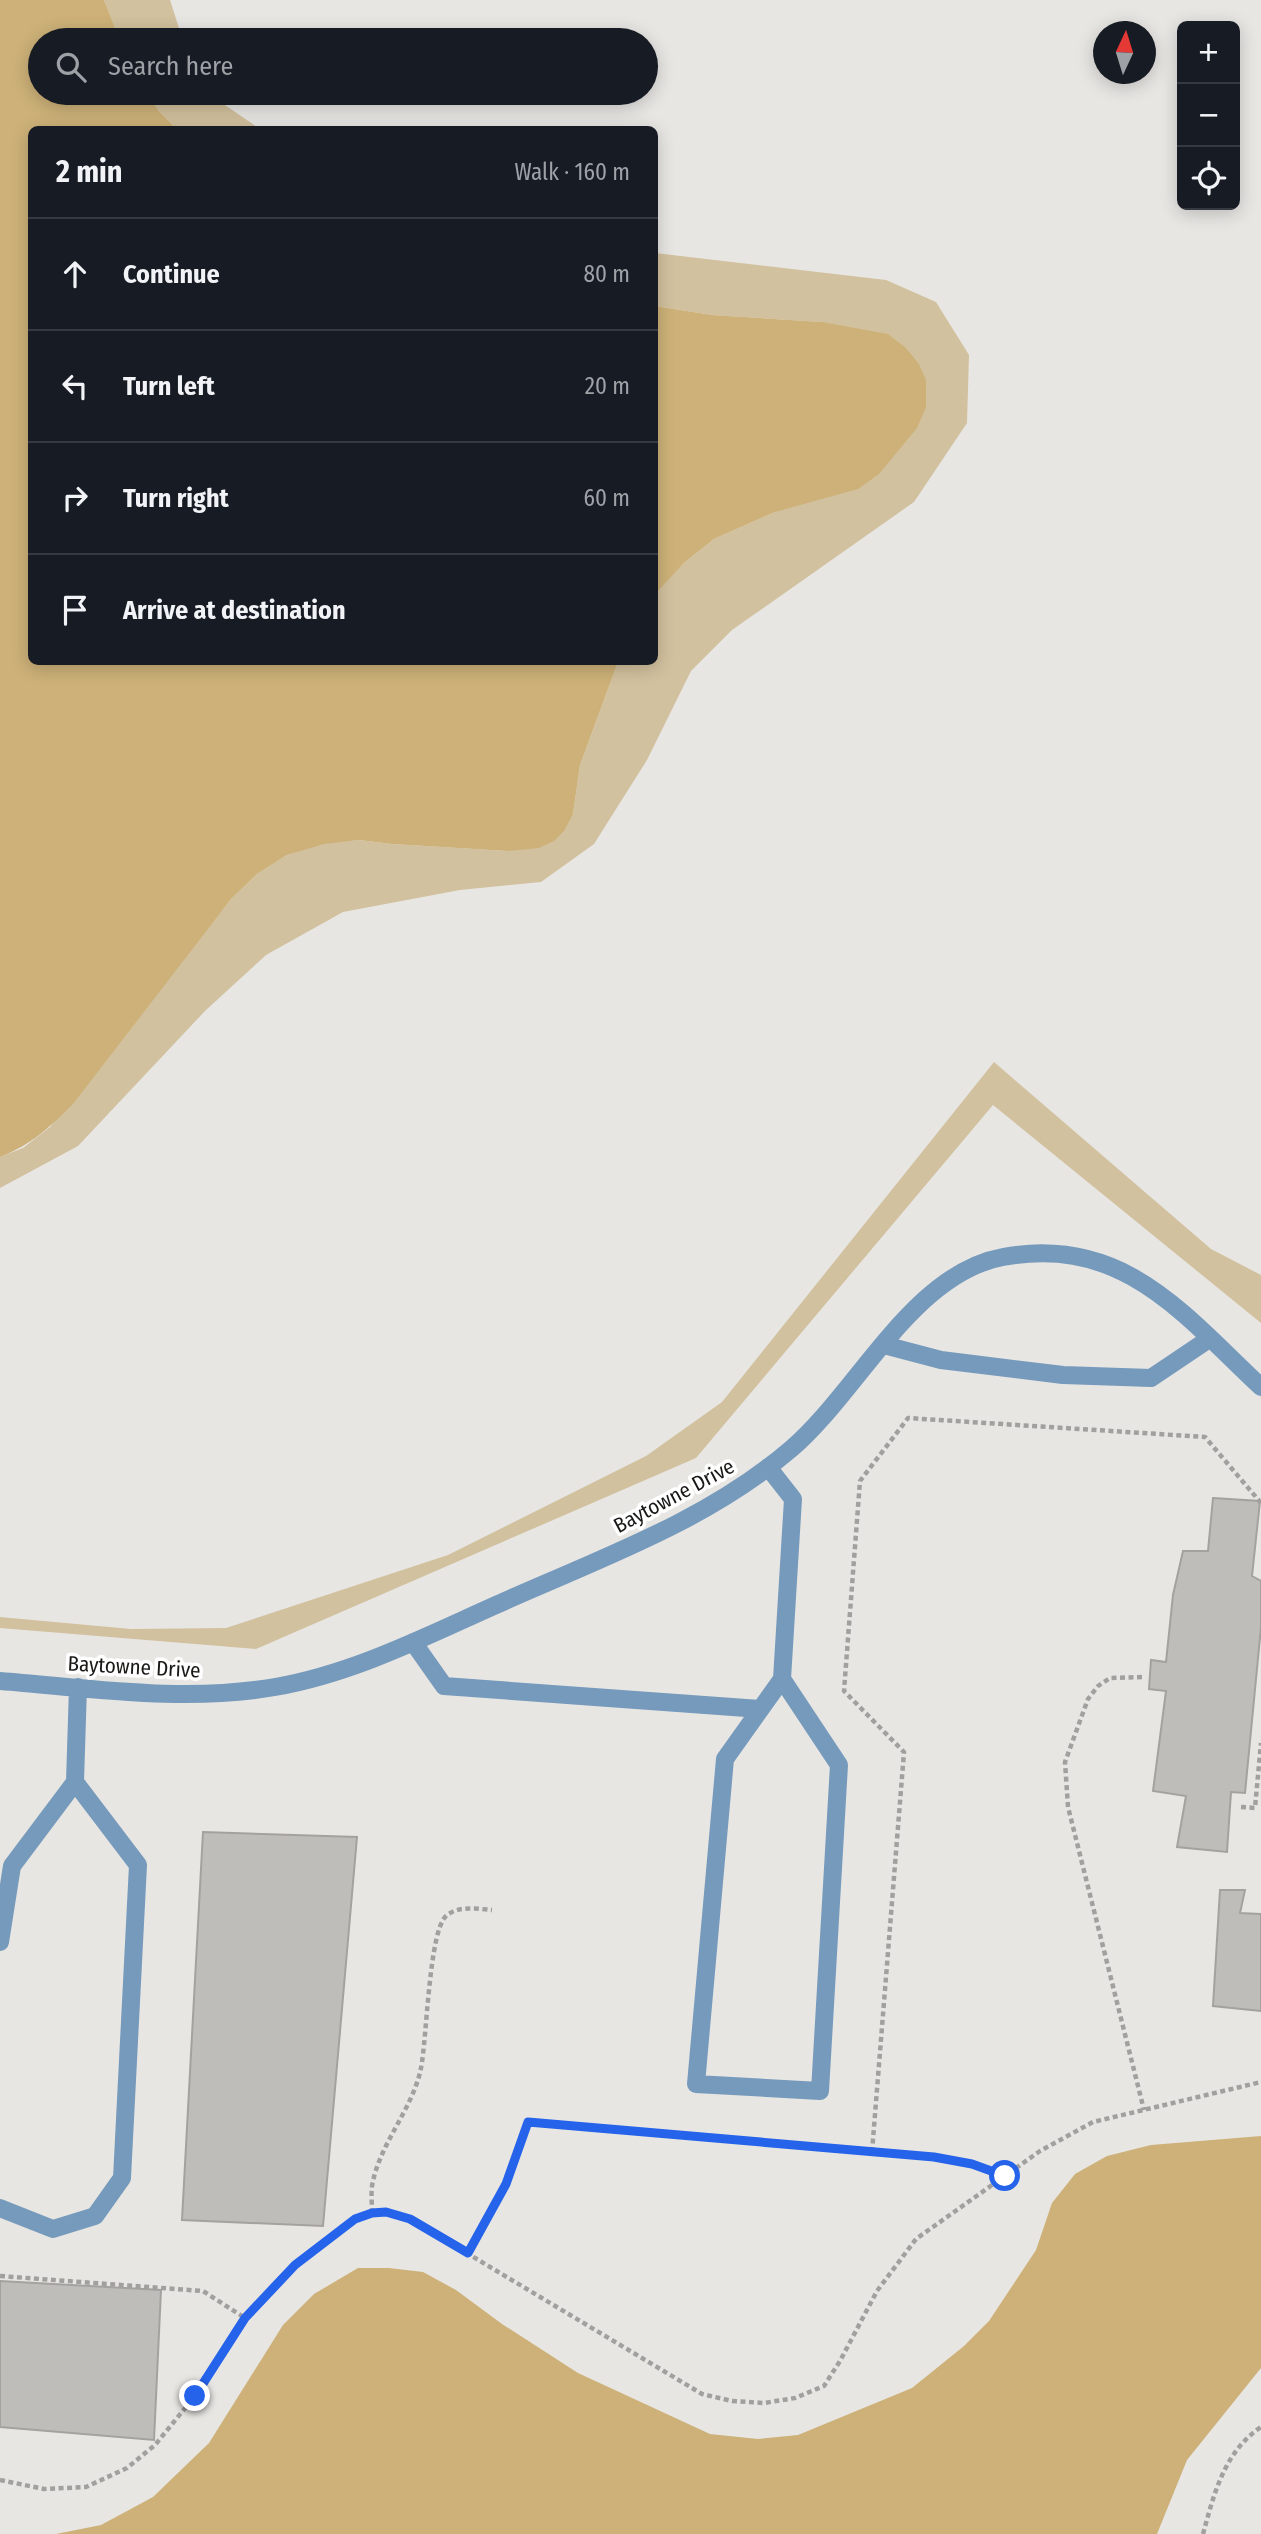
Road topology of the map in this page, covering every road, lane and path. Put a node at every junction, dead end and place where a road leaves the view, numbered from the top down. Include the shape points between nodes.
1 (1209, 1339) junction
2 (884, 1345) junction
3 (1261, 1387) edge
4 (768, 1467) junction
5 (1261, 1503) edge
6 (412, 1642) junction
7 (1142, 1677) dead end
8 (782, 1679) junction
9 (0, 1681) edge
10 (78, 1687) junction
11 (760, 1709) junction
12 (1261, 1743) edge
13 (75, 1782) junction
14 (1241, 1807) dead end
15 (492, 1910) dead end
16 (0, 1942) edge
17 (1261, 2082) edge
18 (1144, 2110) junction
19 (872, 2152) junction
20 (1005, 2176) junction
21 (0, 2208) edge
22 (372, 2213) junction
23 (468, 2253) junction
24 (0, 2276) edge
25 (245, 2318) junction
26 (1261, 2427) edge
27 (0, 2480) edge
28 (1203, 2534) edge

1 - 2 lane via 1151,1378 1022,1370 942,1360
1 - 2 lane, Baytowne Drive via 1162,1294 1135,1277 1087,1258 1039,1252 998,1258 969,1269 911,1313
1 - 3 lane, Baytowne Drive
2 - 4 lane, Baytowne Drive via 794,1447
4 - 6 lane, Baytowne Drive via 737,1491 670,1529
4 - 8 lane via 793,1499
5 - 19 path via 1205,1437 908,1418 860,1482 844,1691 904,1752
6 - 10 lane, Baytowne Drive via 338,1672 274,1687 204,1694
6 - 11 lane via 444,1686
7 - 18 path via 1110,1678 1098,1686 1087,1699 1065,1762 1068,1807
8 - 11 lane
8 - 11 lane via 839,1766 820,2091 696,2084 725,1759
9 - 10 lane, Baytowne Drive
10 - 13 lane
12 - 14 path via 1255,1808
13 - 16 lane via 12,1866
13 - 21 lane via 138,1865 122,2178 94,2216 53,2229
15 - 22 path via 457,1909 439,1927 421,2071 380,2162 372,2186
17 - 18 path
18 - 20 path via 1093,2122
19 - 20 path via 934,2157
19 - 23 path via 528,2122 506,2184
20 - 23 path via 916,2239 877,2291 824,2386 795,2398 764,2403 702,2394
22 - 23 path via 410,2219
22 - 25 path via 355,2219 295,2265
24 - 25 path via 203,2291
25 - 27 path via 195,2396 155,2445 127,2468 86,2487 44,2489
26 - 28 path via 1229,2460

